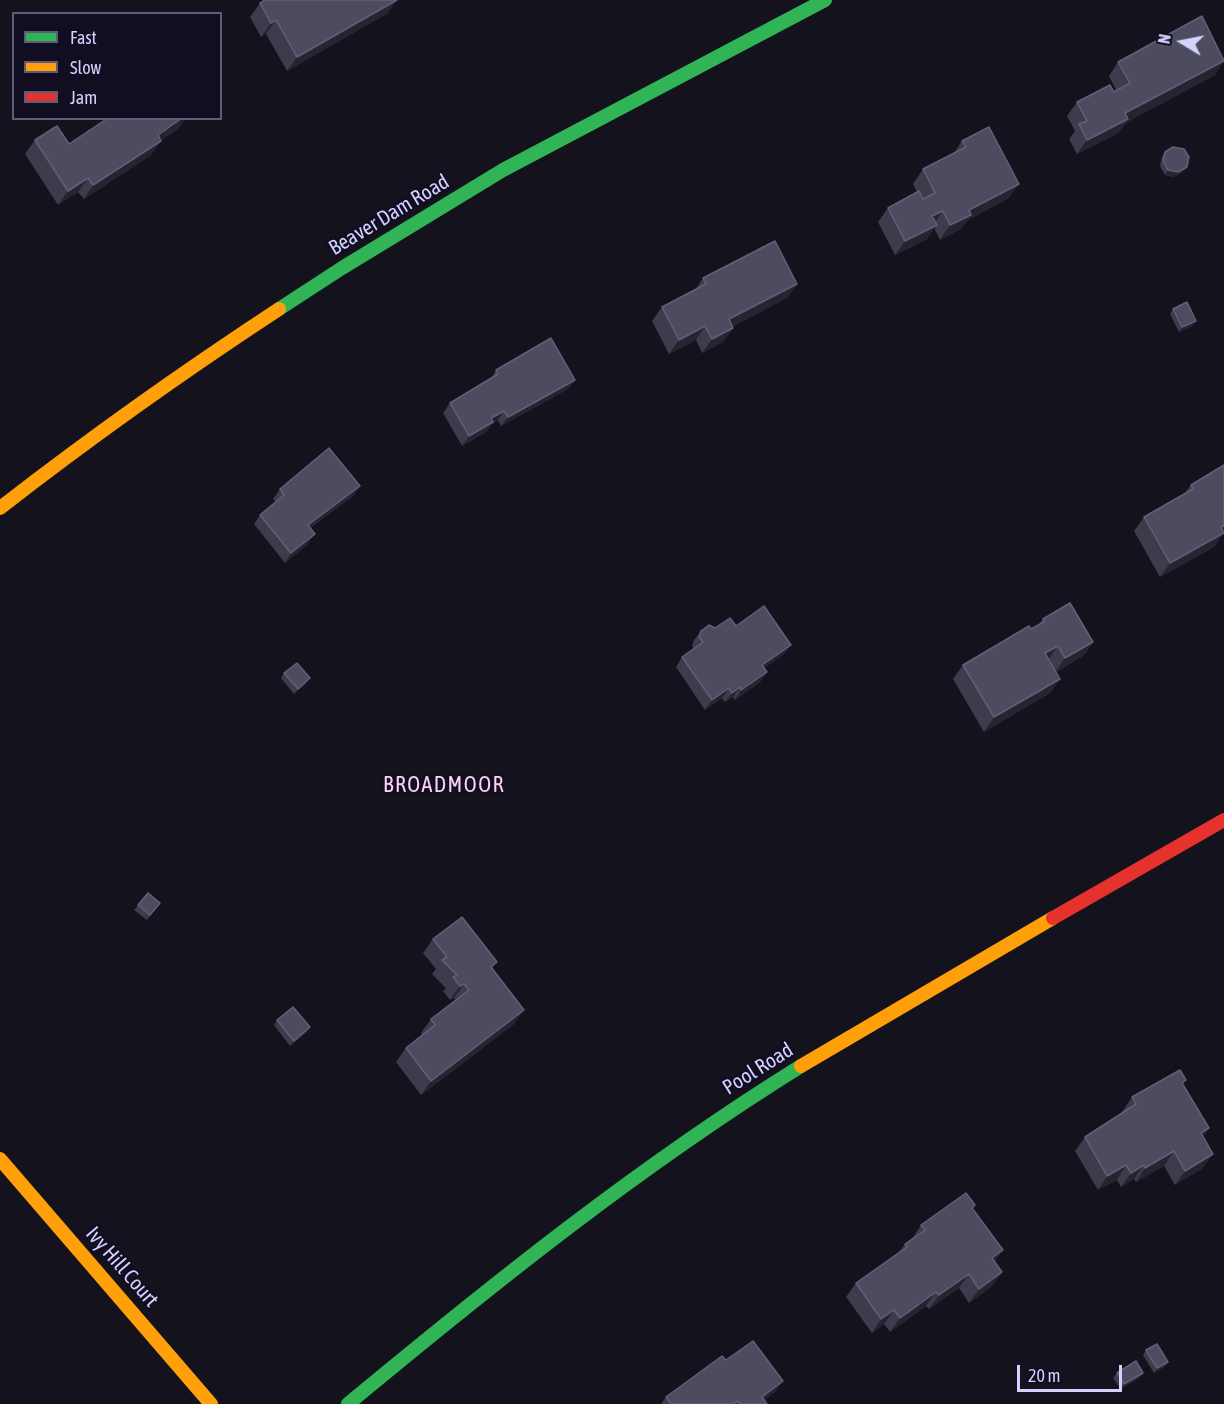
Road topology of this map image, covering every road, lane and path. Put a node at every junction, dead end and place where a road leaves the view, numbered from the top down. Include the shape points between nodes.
1 (825, 0) edge
2 (0, 508) edge
3 (1224, 820) edge
4 (0, 1159) edge
5 (211, 1404) edge
6 (348, 1404) edge

1 - 2 street, Beaver Dam Road via 503,170 342,268 192,366
3 - 6 street, Pool Road via 850,1035 708,1125 588,1209
4 - 5 street, Ivy Hill Court

